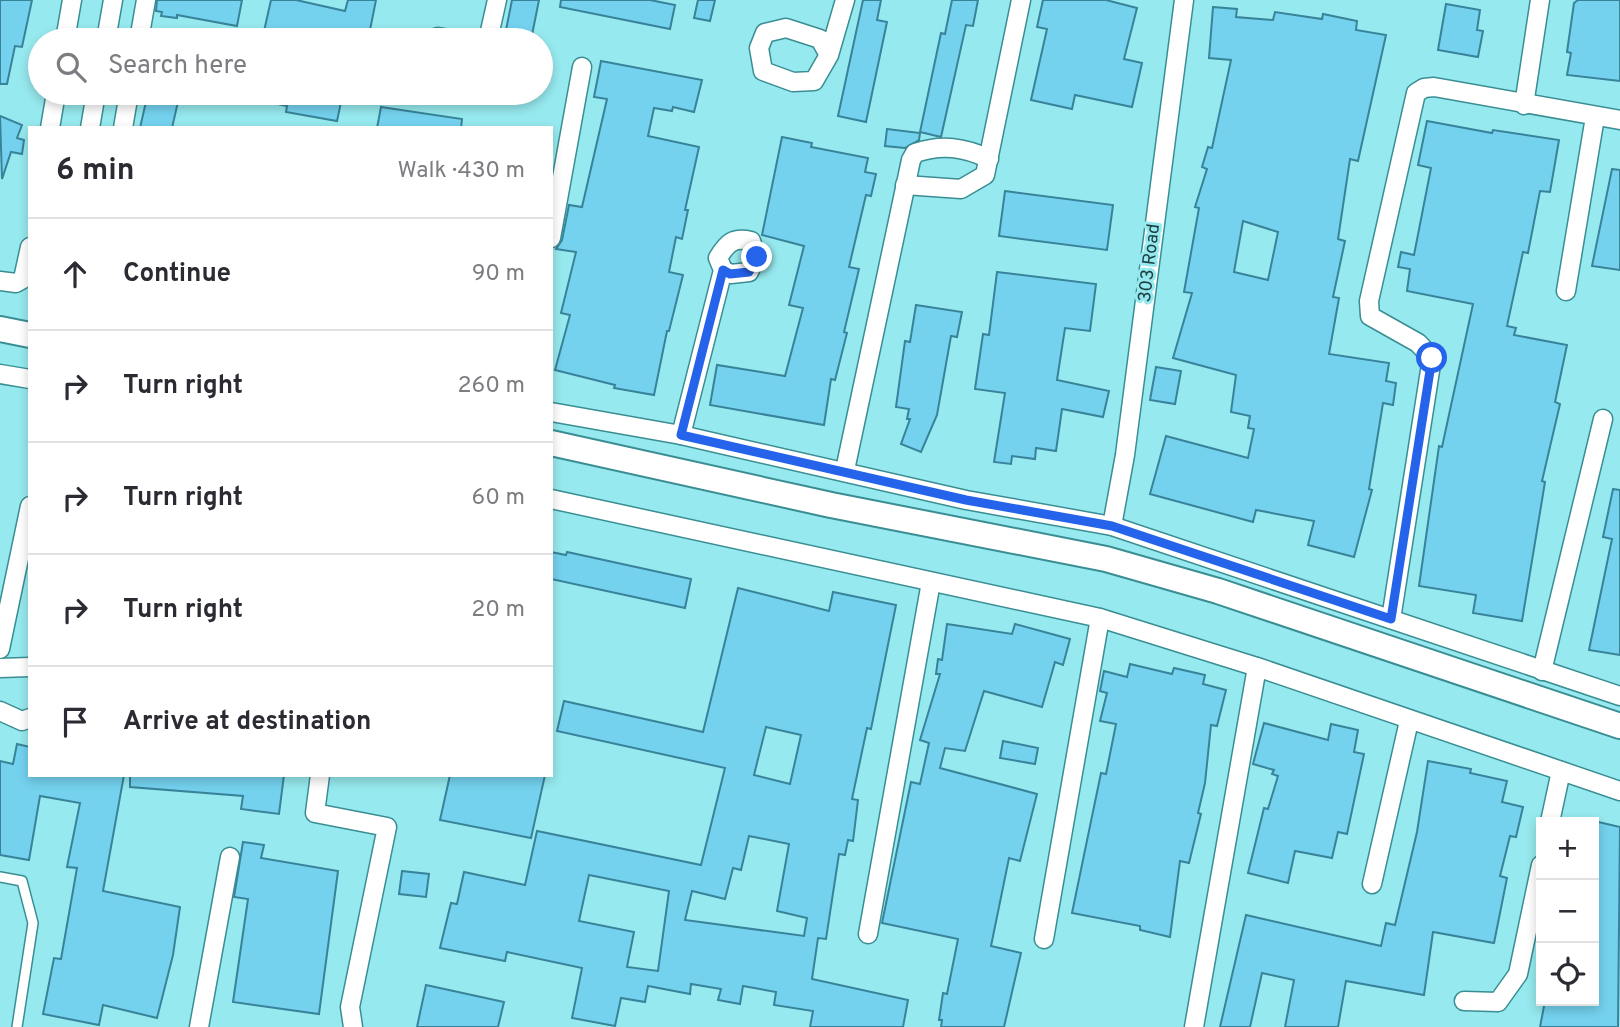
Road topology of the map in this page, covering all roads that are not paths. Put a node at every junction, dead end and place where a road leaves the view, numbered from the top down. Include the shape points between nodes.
1 (72, 0) edge
2 (113, 0) edge
3 (146, 0) edge
4 (497, 0) edge
5 (845, 0) edge
6 (1021, 0) edge
7 (1184, 0) edge
8 (1540, 0) edge
9 (67, 28) edge
10 (108, 28) edge
11 (141, 28) edge
12 (491, 28) edge
13 (829, 55) dead end
14 (582, 67) dead end
15 (54, 105) edge
16 (94, 105) edge
17 (127, 105) edge
18 (1524, 105) junction
19 (1595, 117) junction
20 (1620, 120) edge
21 (50, 126) edge
22 (90, 126) edge
23 (123, 126) edge
24 (989, 159) junction
25 (905, 185) junction
26 (553, 227) edge
27 (28, 256) edge
28 (723, 270) dead end
29 (0, 281) edge
30 (1566, 291) dead end
31 (0, 329) edge
32 (28, 335) edge
33 (0, 374) edge
34 (28, 379) edge
35 (553, 412) edge
36 (1603, 419) dead end
37 (681, 435) junction
38 (553, 443) edge
39 (845, 470) junction
40 (553, 499) edge
41 (28, 516) edge
42 (1112, 526) junction
43 (931, 582) junction
44 (1100, 618) junction
45 (1391, 619) junction
46 (0, 649) edge
47 (28, 667) edge
48 (1257, 667) junction
49 (0, 668) edge
50 (1542, 671) junction
51 (1620, 696) edge
52 (0, 711) edge
53 (28, 719) edge
54 (1409, 721) junction
55 (1620, 726) edge
56 (1561, 771) junction
57 (320, 777) edge
58 (1620, 792) edge
59 (1551, 817) edge
60 (230, 857) dead end
61 (0, 877) edge
62 (1538, 880) edge
63 (1372, 884) dead end
64 (868, 933) dead end
65 (1044, 939) dead end
66 (1464, 1001) dead end
67 (17, 1027) edge
68 (199, 1027) edge
69 (353, 1027) edge
70 (1194, 1027) edge

1 - 9 street
2 - 10 street
3 - 11 street
4 - 12 street
5 - 13 street
6 - 24 street
7 - 42 street, 303 Road
8 - 18 street
14 - 26 street
15 - 21 street
16 - 22 street
17 - 23 street
18 - 19 street
18 - 45 street via 1434,87 1416,93 1369,301 1370,316 1418,343 1432,358
19 - 20 street
19 - 30 street
24 - 25 street via 985,175 961,189
24 - 25 street via 968,149 930,148 915,153
25 - 39 street
27 - 29 street via 23,278 16,284
28 - 37 street
31 - 32 street
33 - 34 street
35 - 37 street
36 - 50 street
37 - 39 street
38 - 55 street via 1106,559 1218,591
39 - 42 street via 966,500
40 - 43 street
41 - 46 street
42 - 45 street
43 - 44 street
43 - 64 street
44 - 48 street
44 - 65 street
45 - 50 street
47 - 49 street
48 - 54 street
48 - 70 street
50 - 51 street
52 - 53 street via 22,721
54 - 56 street
54 - 63 street
56 - 58 street
56 - 59 street
57 - 69 street via 314,813 387,827 350,1007
60 - 68 street
61 - 67 lane via 22,881 33,923
62 - 66 street via 1518,974 1498,1002

